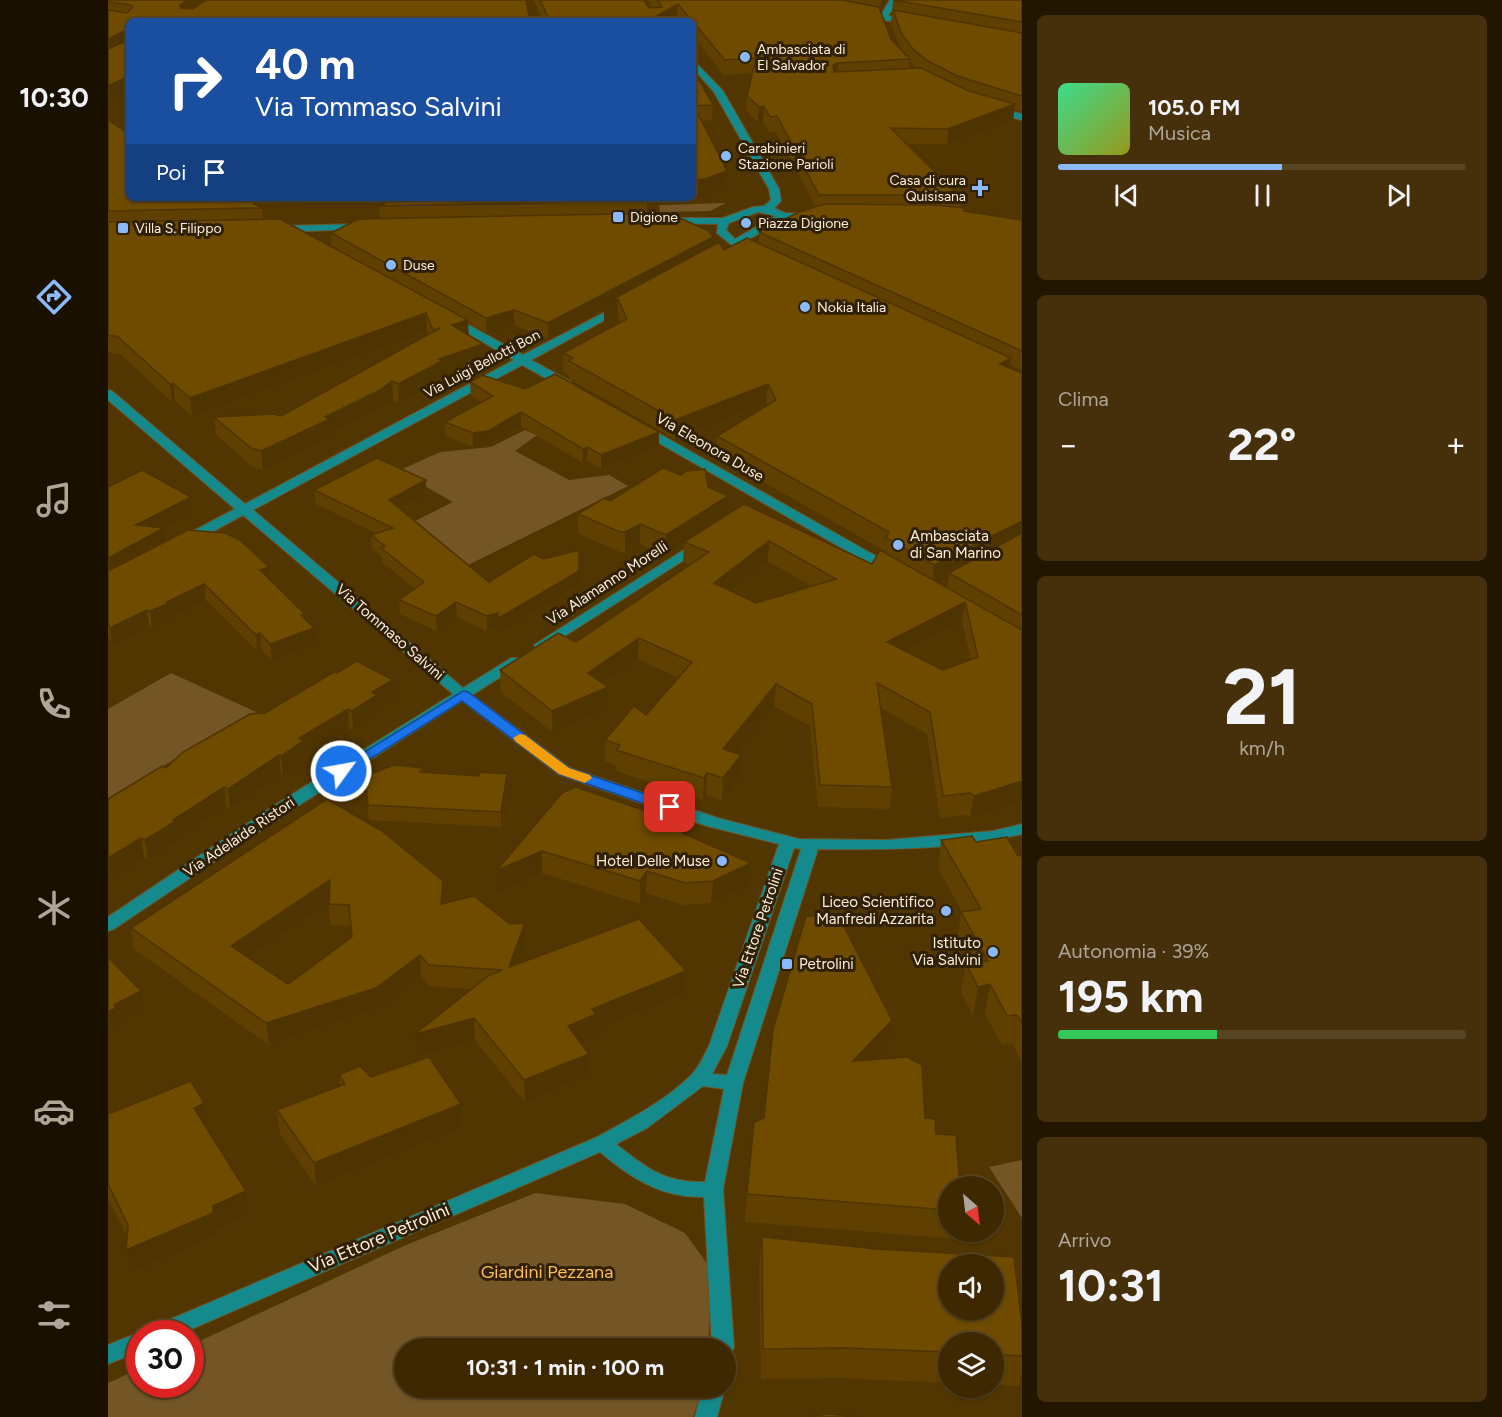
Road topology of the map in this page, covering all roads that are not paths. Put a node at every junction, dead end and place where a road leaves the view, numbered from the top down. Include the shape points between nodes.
1 (894, 0) edge
2 (850, 12) edge
3 (885, 21) junction
4 (924, 25) edge
5 (696, 66) edge
6 (985, 108) edge
7 (1022, 117) edge
8 (767, 209) junction
9 (784, 216) junction
10 (821, 216) edge
11 (654, 221) edge
12 (724, 221) junction
13 (368, 227) edge
14 (312, 243) edge
15 (734, 244) junction
16 (749, 253) edge
17 (720, 254) edge
18 (637, 298) edge
19 (440, 313) edge
20 (522, 360) junction
21 (108, 394) edge
22 (582, 394) edge
23 (633, 423) edge
24 (768, 499) junction
25 (244, 508) junction
26 (753, 510) edge
27 (718, 532) edge
28 (173, 548) edge
29 (901, 576) edge
30 (463, 695) junction
31 (1022, 829) edge
32 (788, 842) junction
33 (811, 845) junction
34 (108, 925) edge
35 (699, 1079) junction
36 (734, 1083) junction
37 (602, 1143) junction
38 (713, 1189) junction
39 (190, 1320) edge
40 (722, 1338) edge
41 (126, 1347) edge
42 (108, 1355) edge
43 (711, 1398) edge
44 (706, 1417) edge

1 - 3 street
2 - 3 street
3 - 4 street
5 - 8 street via 718,91 774,189 777,199
6 - 7 street
8 - 9 street
8 - 12 street via 745,212
9 - 10 street
9 - 15 street
11 - 12 street
12 - 15 street via 720,231
13 - 14 street via 278,229
15 - 16 street
15 - 17 street
18 - 20 street, Via Luigi Bellotti Bon
19 - 20 street
20 - 22 street
20 - 25 street, Via Luigi Bellotti Bon
21 - 25 street, Via Tommaso Salvini
23 - 24 street, Via Eleonora Duse
24 - 26 street
24 - 29 street, Via Eleonora Duse
25 - 28 street
25 - 30 street, Via Tommaso Salvini
27 - 30 street, Via Alamanno Morelli
30 - 32 street, Via Tommaso Salvini via 564,771 712,822
30 - 34 street, Via Adelaide Ristori via 281,809
31 - 33 street, Via Tommaso Salvini via 993,836 886,845
32 - 33 street, Via Tommaso Salvini
32 - 35 street, Via Ettore Petrolini via 718,1046
33 - 36 street, Via Ettore Petrolini
35 - 36 street
35 - 37 street, Via Ettore Petrolini via 640,1123
36 - 38 street, Via Ettore Petrolini
37 - 38 street via 634,1170 667,1188
37 - 39 street, Via Ettore Petrolini
38 - 40 street, Via Ettore Petrolini
41 - 42 street
43 - 44 street

